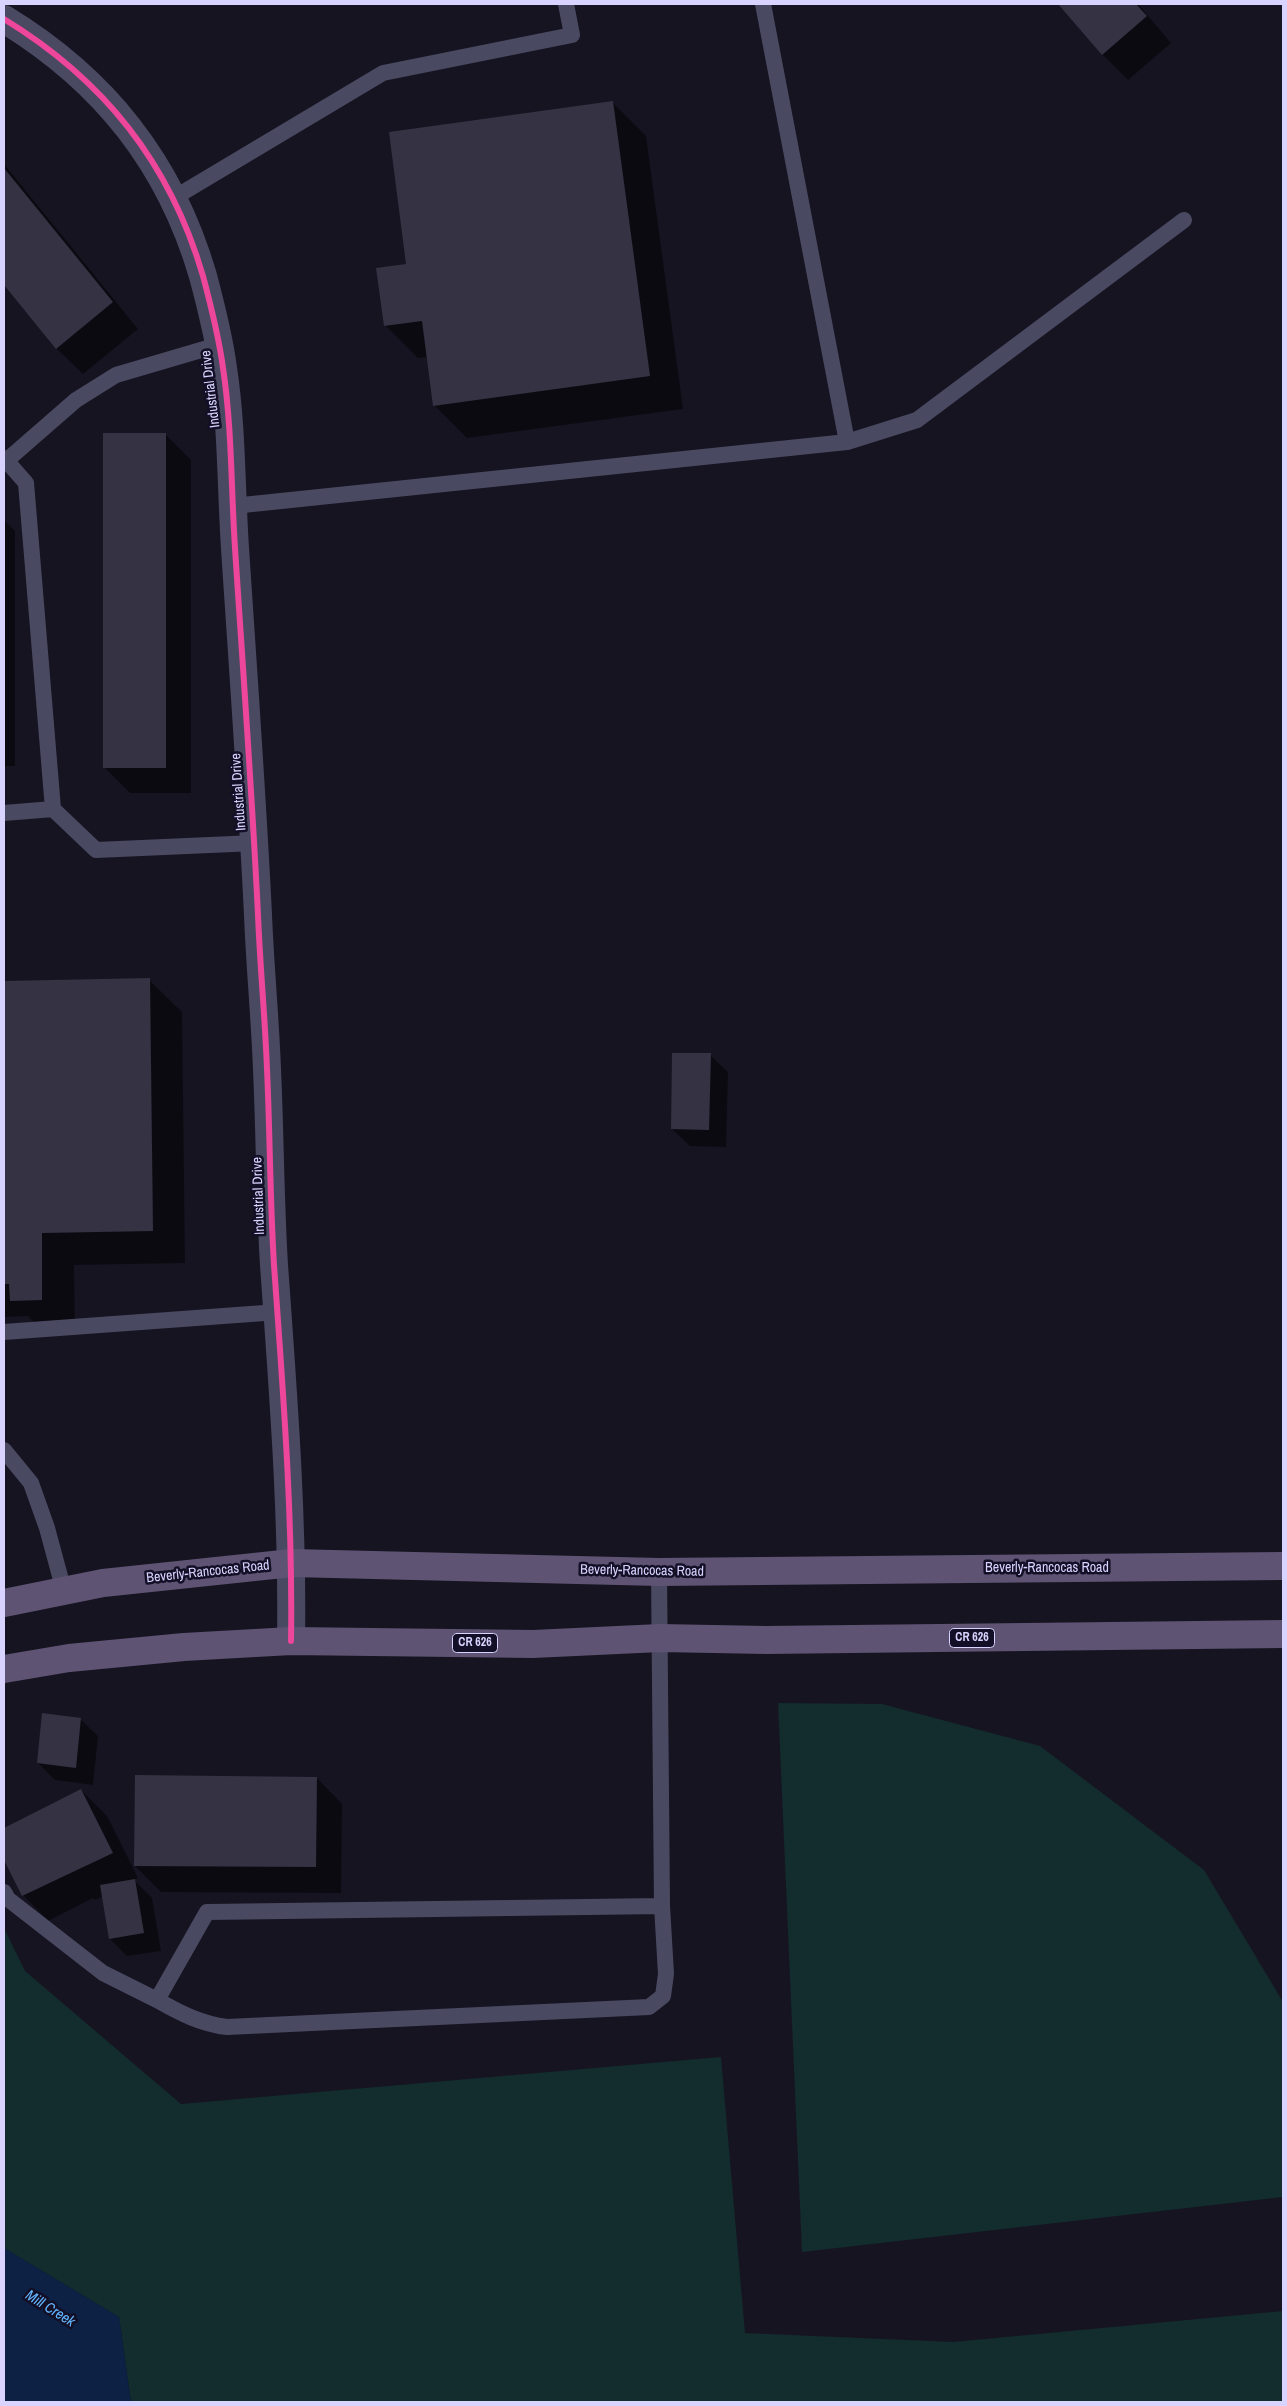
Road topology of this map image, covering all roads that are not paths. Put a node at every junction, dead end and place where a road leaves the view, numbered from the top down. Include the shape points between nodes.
1 (566, 4) edge
2 (763, 4) edge
3 (4, 19) edge
4 (172, 199) junction
5 (1184, 220) dead end
6 (218, 345) junction
7 (847, 442) junction
8 (5, 459) edge
9 (233, 506) junction
10 (53, 809) junction
11 (4, 813) edge
12 (255, 843) junction
13 (278, 1312) junction
14 (4, 1332) edge
15 (4, 1450) edge
16 (292, 1563) junction
17 (1283, 1566) edge
18 (659, 1572) junction
19 (64, 1591) junction
20 (4, 1603) edge
21 (1283, 1634) edge
22 (660, 1638) junction
23 (291, 1641) junction
24 (4, 1670) edge
25 (4, 1892) edge
26 (662, 1906) junction
27 (157, 2000) junction

1 - 4 lane via 572,35 383,73
2 - 7 lane
3 - 4 street, Industrial Drive via 40,41 78,71 111,105 142,145
4 - 6 street, Industrial Drive via 202,275
5 - 7 lane via 917,420
6 - 8 lane via 116,375 76,400
6 - 9 street, Industrial Drive via 224,369
7 - 9 lane
8 - 10 lane via 26,483
9 - 12 street, Industrial Drive
10 - 11 lane
10 - 12 lane via 96,850
12 - 13 street, Industrial Drive
13 - 14 lane
13 - 16 street, Industrial Drive
15 - 19 lane via 31,1483
16 - 18 main road, Beverly-Rancocas Road
16 - 19 main road, Beverly-Rancocas Road via 103,1583
16 - 23 street, Industrial Drive
17 - 18 main road, Beverly-Rancocas Road
18 - 22 lane
19 - 20 main road, Beverly-Rancocas Road
21 - 22 main road, CR 626 via 785,1640
22 - 23 main road, CR 626 via 533,1644
22 - 26 lane
23 - 24 main road, CR 626 via 69,1658
25 - 27 lane via 8,1899 104,1973
26 - 27 lane via 207,1912
26 - 27 lane via 666,1974 663,1996 649,2007 227,2027 212,2026 184,2016

